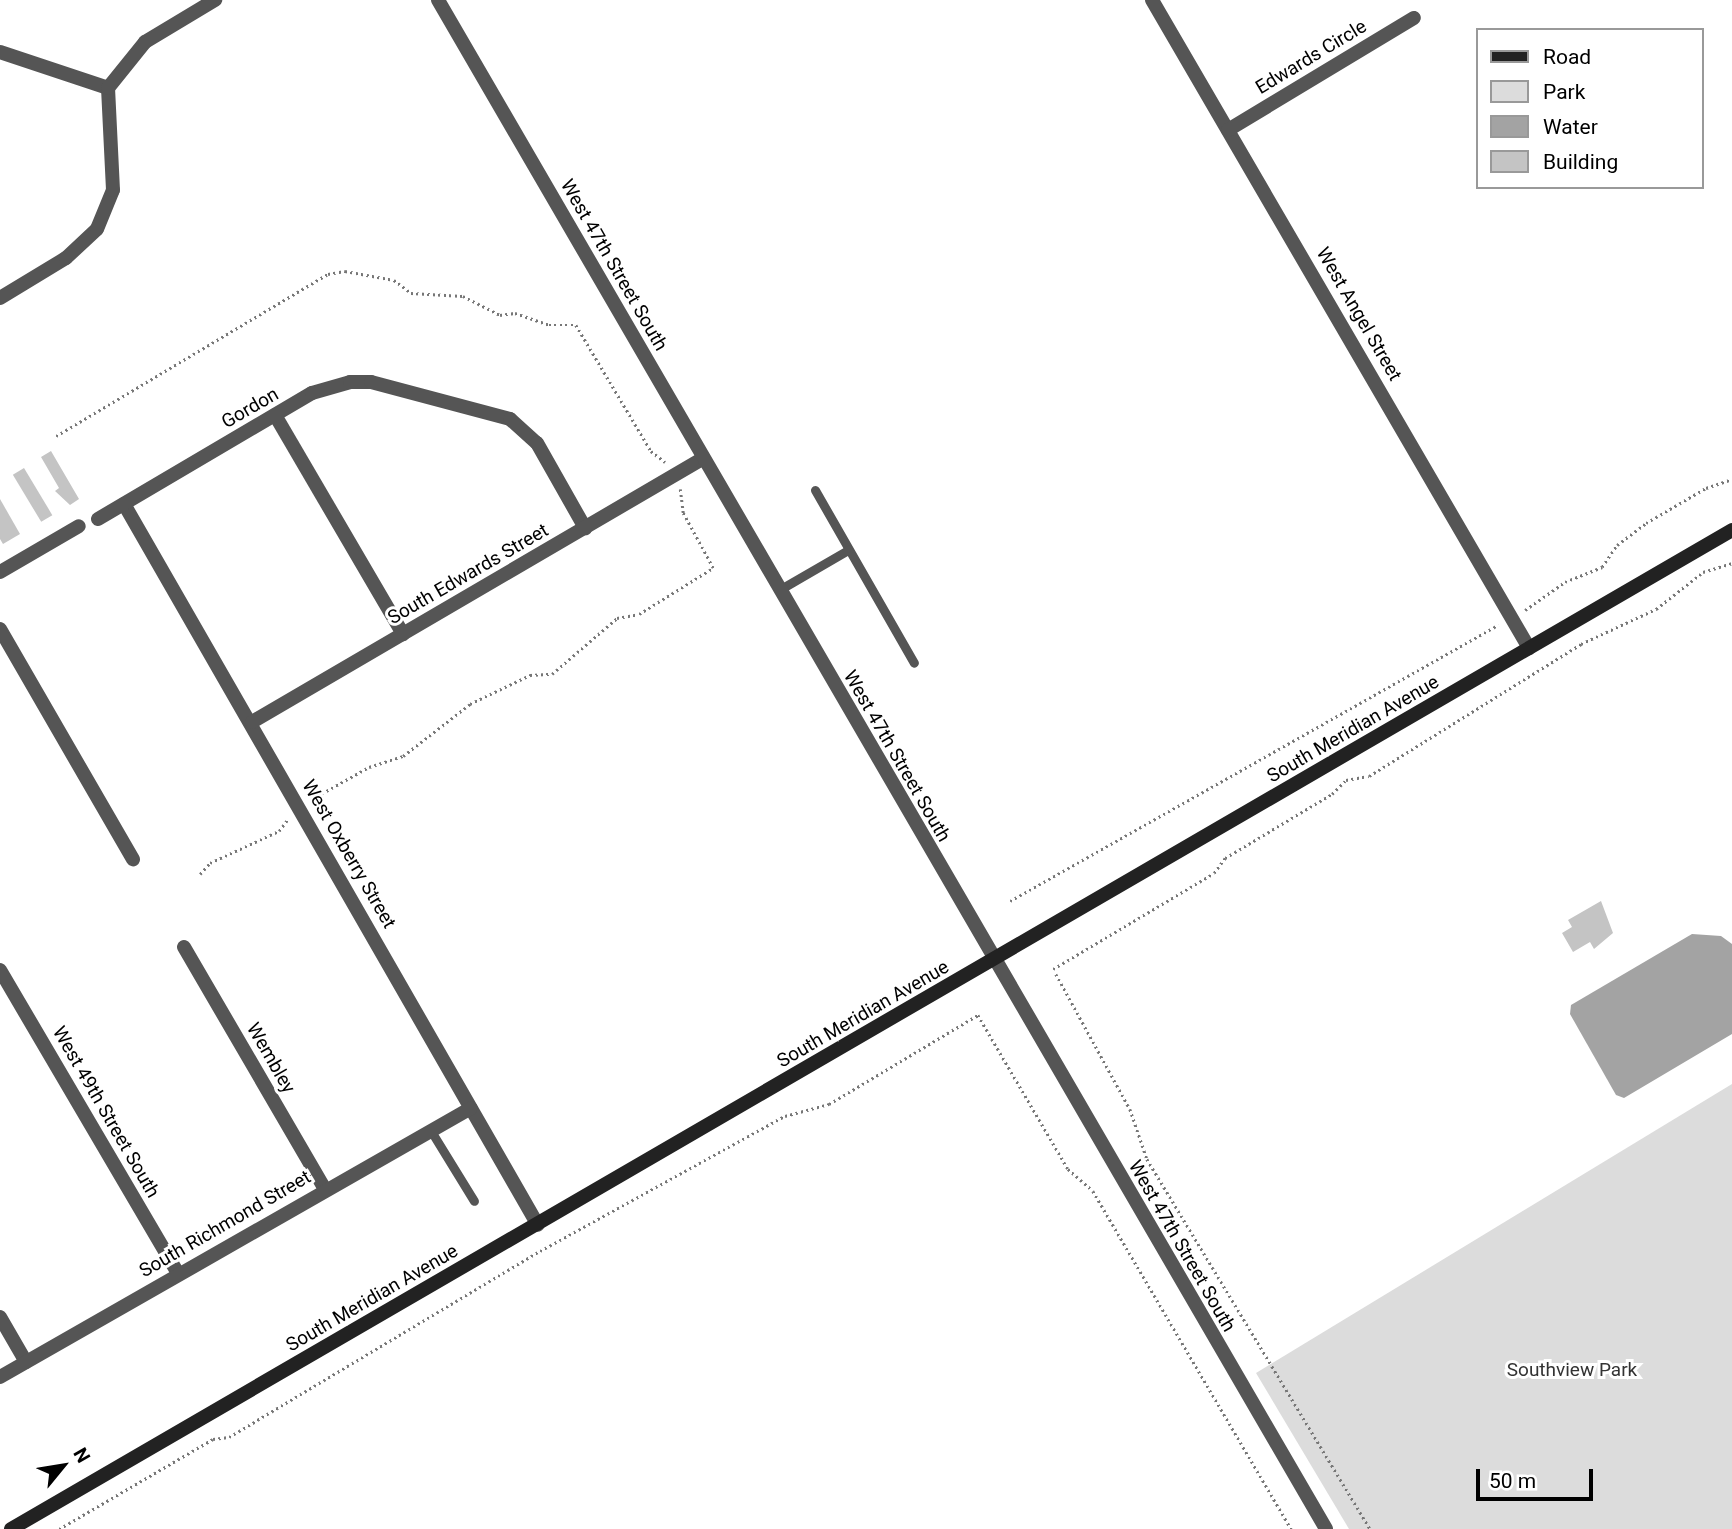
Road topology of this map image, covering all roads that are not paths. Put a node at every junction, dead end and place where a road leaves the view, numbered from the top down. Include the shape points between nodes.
1 (215, 0) edge
2 (438, 0) edge
3 (1152, 0) edge
4 (1414, 18) dead end
5 (0, 52) edge
6 (108, 88) junction
7 (1228, 130) junction
8 (0, 298) edge
9 (275, 415) junction
10 (702, 459) junction
11 (815, 490) dead end
12 (124, 503) junction
13 (98, 519) dead end
14 (79, 526) dead end
15 (585, 528) junction
16 (1732, 530) edge
17 (848, 550) junction
18 (0, 572) edge
19 (779, 590) junction
20 (0, 629) edge
21 (403, 634) junction
22 (1529, 649) junction
23 (914, 663) dead end
24 (252, 722) junction
25 (133, 859) dead end
26 (184, 947) dead end
27 (993, 961) junction
28 (0, 970) edge
29 (471, 1108) junction
30 (431, 1131) junction
31 (325, 1189) junction
32 (474, 1201) dead end
33 (538, 1225) junction
34 (178, 1273) junction
35 (0, 1317) edge
36 (26, 1362) junction
37 (0, 1377) edge
38 (11, 1529) edge
39 (1326, 1529) edge

1 - 6 street via 145,42
2 - 10 street, West 47th Street South
3 - 7 street, West Angel Street
4 - 7 street, Edwards Circle
5 - 6 street
6 - 8 street via 114,172 108,209 85,243
7 - 22 street, West Angel Street
9 - 12 street, Gordon
9 - 15 street, Gordon via 312,393 350,382 494,412 525,430
9 - 21 street
10 - 15 street, South Edwards Street
10 - 19 street, West 47th Street South
11 - 17 lane
12 - 13 street, Gordon
12 - 24 street, West Oxberry Street
14 - 18 street
15 - 21 street, South Edwards Street
16 - 22 main road, South Meridian Avenue
17 - 19 lane
17 - 23 lane
19 - 27 street, West 47th Street South
20 - 25 street
21 - 24 street, South Edwards Street
22 - 27 main road, South Meridian Avenue
24 - 29 street, West Oxberry Street
26 - 31 street, Wembley
27 - 33 main road, South Meridian Avenue
27 - 39 street, West 47th Street South
28 - 34 street, West 49th Street South
29 - 30 street, South Richmond Street
29 - 33 street, West Oxberry Street
30 - 31 street, South Richmond Street
30 - 32 lane
31 - 34 street, South Richmond Street
33 - 38 main road, South Meridian Avenue
34 - 36 street, South Richmond Street
35 - 36 street
36 - 37 street, South Richmond Street

